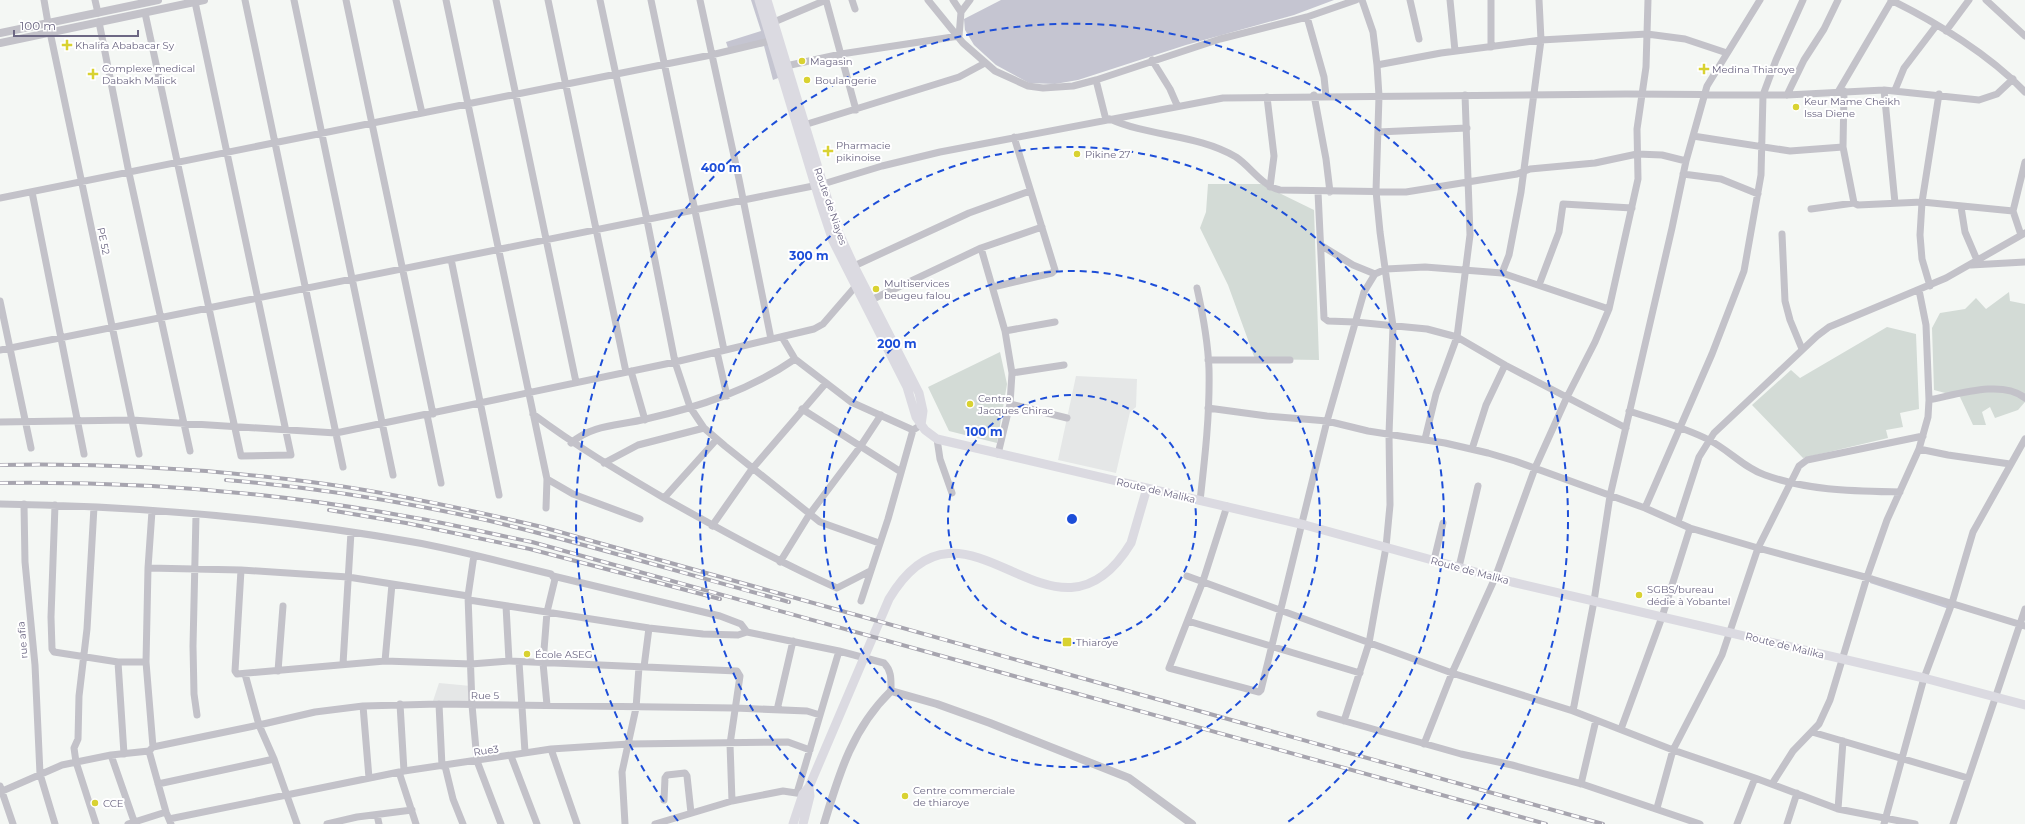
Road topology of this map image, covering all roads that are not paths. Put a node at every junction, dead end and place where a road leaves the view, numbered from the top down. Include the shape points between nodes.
1 (44, 0) edge
2 (95, 0) edge
3 (158, 0) edge
4 (204, 0) edge
5 (245, 0) edge
6 (294, 0) edge
7 (346, 0) edge
8 (396, 0) edge
9 (446, 0) edge
10 (496, 0) edge
11 (548, 0) edge
12 (600, 0) edge
13 (651, 0) edge
14 (700, 0) edge
15 (759, 0) edge
16 (767, 0) edge
17 (852, 0) edge
18 (928, 0) edge
19 (953, 0) edge
20 (970, 0) edge
21 (1356, 0) edge
22 (1362, 0) edge
23 (1410, 0) edge
24 (1450, 0) edge
25 (1491, 0) edge
26 (1539, 0) edge
27 (1648, 0) edge
28 (1760, 0) edge
29 (1802, 0) edge
30 (1838, 0) edge
31 (1891, 0) edge
32 (1969, 0) edge
33 (1986, 0) edge
34 (143, 1) edge
35 (196, 2) junction
36 (1902, 2) edge
37 (855, 9) dead end
38 (145, 12) junction
39 (961, 12) junction
40 (98, 13) junction
41 (1307, 17) junction
42 (99, 22) junction
43 (774, 22) junction
44 (48, 23) junction
45 (1936, 26) junction
46 (1946, 31) junction
47 (50, 32) junction
48 (0, 33) edge
49 (1647, 34) junction
50 (959, 36) junction
51 (2025, 36) edge
52 (1419, 39) dead end
53 (770, 40) junction
54 (1541, 40) junction
55 (0, 43) edge
56 (1491, 47) junction
57 (1455, 51) junction
58 (1727, 53) junction
59 (841, 54) junction
60 (711, 55) junction
61 (1152, 60) junction
62 (985, 63) junction
63 (664, 64) junction
64 (786, 66) junction
65 (1377, 66) junction
66 (615, 74) junction
67 (2013, 79) junction
68 (1096, 80) junction
69 (566, 84) junction
70 (1884, 90) junction
71 (1895, 90) junction
72 (1841, 91) junction
73 (2025, 92) edge
74 (516, 94) junction
75 (1643, 94) junction
76 (1939, 94) junction
77 (1314, 95) junction
78 (1465, 95) junction
79 (1703, 95) junction
80 (1787, 95) junction
81 (1267, 96) junction
82 (1326, 96) junction
83 (1379, 96) junction
84 (1534, 96) junction
85 (1764, 96) junction
86 (468, 104) junction
87 (1177, 106) junction
88 (856, 110) junction
89 (422, 113) junction
90 (1108, 120) junction
91 (372, 123) junction
92 (804, 125) junction
93 (1467, 128) junction
94 (1378, 132) junction
95 (321, 134) junction
96 (1693, 136) junction
97 (1014, 137) junction
98 (275, 143) junction
99 (1843, 147) junction
100 (1762, 148) junction
101 (227, 152) junction
102 (1637, 154) junction
103 (1686, 161) junction
104 (178, 162) junction
105 (2025, 162) edge
106 (1523, 171) junction
107 (129, 172) junction
108 (1684, 174) junction
109 (1468, 181) junction
110 (82, 182) junction
111 (819, 185) junction
112 (1270, 187) junction
113 (1030, 191) junction
114 (1376, 191) junction
115 (32, 192) junction
116 (1318, 192) junction
117 (1330, 192) junction
118 (1758, 194) junction
119 (0, 198) edge
120 (743, 200) junction
121 (1922, 202) junction
122 (1854, 203) junction
123 (1895, 203) junction
124 (1962, 207) junction
125 (1632, 208) junction
126 (1811, 209) dead end
127 (694, 210) junction
128 (2013, 211) junction
129 (647, 220) junction
130 (1042, 227) junction
131 (596, 230) junction
132 (1782, 234) dead end
133 (2023, 234) edge
134 (547, 240) junction
135 (1322, 246) junction
136 (981, 248) junction
137 (498, 250) junction
138 (451, 259) junction
139 (1977, 260) junction
140 (2025, 262) edge
141 (1970, 265) junction
142 (854, 266) junction
143 (403, 269) junction
144 (1386, 269) junction
145 (1466, 269) junction
146 (1502, 273) junction
147 (1375, 274) junction
148 (352, 279) junction
149 (1539, 285) junction
150 (1930, 286) junction
151 (856, 287) junction
152 (993, 287) junction
153 (305, 288) junction
154 (1197, 288) dead end
155 (1919, 290) junction
156 (258, 298) junction
157 (871, 300) junction
158 (0, 301) edge
159 (209, 308) junction
160 (1609, 309) junction
161 (162, 318) junction
162 (1054, 322) dead end
163 (1355, 322) junction
164 (1393, 326) junction
165 (112, 328) junction
166 (1005, 331) junction
167 (782, 337) junction
168 (1457, 337) junction
169 (61, 338) junction
170 (771, 339) junction
171 (888, 340) junction
172 (10, 348) junction
173 (1802, 349) junction
174 (0, 350) edge
175 (720, 351) junction
176 (795, 358) junction
177 (1208, 360) junction
178 (1290, 360) dead end
179 (675, 362) junction
180 (1064, 365) dead end
181 (1505, 365) junction
182 (629, 371) junction
183 (1012, 373) junction
184 (576, 382) junction
185 (826, 383) junction
186 (529, 393) junction
187 (727, 396) junction
188 (1567, 397) junction
189 (2025, 398) edge
190 (1929, 400) junction
191 (480, 402) junction
192 (1010, 404) junction
193 (690, 407) junction
194 (1208, 408) junction
195 (802, 409) junction
196 (1630, 411) junction
197 (430, 414) junction
198 (533, 414) junction
199 (881, 415) junction
200 (1067, 418) dead end
201 (25, 420) junction
202 (132, 420) junction
203 (645, 420) junction
204 (77, 421) junction
205 (1327, 421) junction
206 (0, 422) edge
207 (184, 423) junction
208 (382, 425) junction
209 (235, 427) junction
210 (917, 427) junction
211 (1681, 427) junction
212 (704, 428) junction
213 (1626, 428) junction
214 (286, 430) junction
215 (336, 433) junction
216 (1390, 434) junction
217 (1923, 436) junction
218 (717, 439) junction
219 (1425, 439) junction
220 (2025, 439) edge
221 (937, 440) junction
222 (1709, 440) junction
223 (571, 443) junction
224 (860, 447) junction
225 (31, 448) dead end
226 (1472, 449) junction
227 (1919, 449) junction
228 (190, 452) dead end
229 (84, 454) dead end
230 (139, 454) dead end
231 (998, 454) junction
232 (604, 463) junction
233 (2010, 464) junction
234 (343, 466) dead end
235 (1535, 468) junction
236 (752, 469) junction
237 (901, 472) junction
238 (393, 474) dead end
239 (547, 479) junction
240 (441, 483) dead end
241 (1790, 483) junction
242 (1478, 486) dead end
243 (1147, 488) junction
244 (1900, 492) junction
245 (952, 493) dead end
246 (499, 495) dead end
247 (1610, 496) junction
248 (664, 498) junction
249 (1200, 500) junction
250 (0, 504) edge
251 (24, 504) junction
252 (56, 505) junction
253 (1227, 506) junction
254 (94, 507) junction
255 (546, 508) dead end
256 (1644, 508) junction
257 (152, 511) junction
258 (196, 515) junction
259 (809, 515) junction
260 (640, 519) dead end
261 (1678, 522) junction
262 (1443, 523) dead end
263 (1303, 524) junction
264 (712, 526) junction
265 (1690, 528) junction
266 (351, 532) junction
267 (879, 543) junction
268 (1386, 547) junction
269 (1758, 548) junction
270 (474, 555) junction
271 (1434, 560) junction
272 (780, 562) junction
273 (1459, 567) junction
274 (148, 568) junction
275 (195, 570) junction
276 (241, 570) junction
277 (870, 571) junction
278 (554, 576) junction
279 (1188, 576) dead end
280 (348, 577) junction
281 (1867, 577) junction
282 (1496, 578) junction
283 (1203, 581) junction
284 (392, 584) junction
285 (469, 598) junction
286 (861, 601) dead end
287 (1594, 601) junction
288 (1952, 603) junction
289 (283, 606) dead end
290 (506, 606) junction
291 (2025, 609) edge
292 (1280, 610) junction
293 (547, 612) junction
294 (1662, 617) junction
295 (1188, 621) junction
296 (2022, 625) edge
297 (649, 628) junction
298 (747, 632) junction
299 (1730, 632) junction
300 (793, 641) junction
301 (1369, 643) junction
302 (1271, 647) junction
303 (839, 651) junction
304 (83, 656) junction
305 (1842, 660) junction
306 (385, 661) junction
307 (509, 661) junction
308 (118, 662) junction
309 (146, 662) junction
310 (519, 662) junction
311 (543, 663) junction
312 (344, 664) junction
313 (471, 664) junction
314 (641, 667) junction
315 (278, 671) junction
316 (1360, 673) junction
317 (1452, 673) junction
318 (245, 674) junction
319 (1924, 678) junction
320 (891, 691) junction
321 (1994, 697) junction
322 (400, 704) junction
323 (439, 704) junction
324 (472, 705) junction
325 (523, 705) junction
326 (547, 705) junction
327 (2025, 705) edge
328 (363, 706) junction
329 (636, 708) junction
330 (735, 708) junction
331 (777, 710) junction
332 (1573, 711) junction
333 (1320, 714) dead end
334 (197, 715) dead end
335 (820, 715) junction
336 (1596, 720) junction
337 (1344, 721) junction
338 (259, 725) junction
339 (1620, 729) junction
340 (1812, 732) junction
341 (1843, 741) junction
342 (629, 744) junction
343 (730, 744) junction
344 (1424, 744) junction
345 (151, 749) junction
346 (551, 749) junction
347 (810, 750) junction
348 (1673, 750) junction
349 (525, 752) junction
350 (124, 754) junction
351 (111, 755) junction
352 (511, 756) junction
353 (1903, 758) junction
354 (274, 760) junction
355 (477, 761) junction
356 (76, 762) junction
357 (443, 766) junction
358 (401, 772) junction
359 (40, 774) junction
360 (369, 778) junction
361 (1755, 778) junction
362 (1968, 778) junction
363 (158, 784) junction
364 (1581, 784) junction
365 (1772, 784) junction
366 (1, 789) edge
367 (803, 791) junction
368 (1797, 793) junction
369 (286, 794) junction
370 (664, 800) dead end
371 (732, 800) junction
372 (1657, 808) junction
373 (1838, 809) junction
374 (412, 810) junction
375 (691, 812) junction
376 (377, 815) junction
377 (168, 818) edge
378 (1885, 821) edge
379 (132, 823) edge
380 (13, 824) edge
381 (55, 824) edge
382 (96, 824) edge
383 (296, 824) edge
384 (327, 824) edge
385 (379, 824) edge
386 (416, 824) edge
387 (463, 824) edge
388 (501, 824) edge
389 (537, 824) edge
390 (577, 824) edge
391 (625, 824) edge
392 (655, 824) edge
393 (793, 824) edge
394 (803, 824) edge
395 (824, 824) edge
396 (1192, 824) edge
397 (1700, 824) edge
398 (1737, 824) edge
399 (1787, 824) edge
400 (1915, 824) edge
401 (1953, 824) edge

1 - 44 street
2 - 40 street
3 - 34 street
4 - 35 street
5 - 98 street
6 - 95 street
7 - 91 street
8 - 89 street
9 - 86 street
10 - 74 street
11 - 69 street
12 - 66 street
13 - 63 street
14 - 60 street
15 - 53 main road, Route de Niayes
16 - 43 main road, Route de Niayes
17 - 37 street
18 - 50 street
19 - 39 street
20 - 39 street
21 - 41 street
22 - 65 street via 1373,32
23 - 52 street
24 - 57 street
25 - 56 street
26 - 54 street
27 - 49 street
28 - 58 street
29 - 85 street via 1776,60
30 - 80 street
31 - 36 street
31 - 72 street
32 - 46 street
33 - 51 street
34 - 40 street
35 - 38 street
35 - 101 street
36 - 45 street
38 - 42 street
38 - 104 street
39 - 50 street
40 - 44 street
41 - 61 street via 1220,39
41 - 82 street via 1324,77
42 - 47 street
42 - 107 street
43 - 59 street via 826,0
43 - 64 main road, Route de Niayes
44 - 48 street
45 - 46 street
45 - 71 street via 1904,68
46 - 67 street via 1981,53
47 - 55 street
47 - 110 street, PE 52
49 - 54 street
49 - 58 street via 1685,39
49 - 75 street
50 - 59 street
50 - 62 street
53 - 60 street
53 - 111 main road, Route de Niayes
54 - 56 street
54 - 84 street
56 - 57 street
57 - 65 street
58 - 79 street
59 - 64 street
59 - 88 street
60 - 63 street
60 - 120 street
61 - 68 street
61 - 87 street
62 - 68 street via 1003,76 1028,86 1073,86
62 - 88 street via 959,77
63 - 66 street
63 - 127 street
64 - 92 main road, Route de Niayes
65 - 83 street
66 - 69 street
66 - 129 street
67 - 73 street
67 - 76 street via 1997,94 1986,99
68 - 90 street
69 - 74 street
69 - 131 street
70 - 71 street
70 - 72 street
70 - 123 street
71 - 76 street
72 - 80 street
72 - 99 street
74 - 86 street
74 - 134 street
75 - 79 street
75 - 84 street
75 - 102 street via 1637,129
76 - 121 street
77 - 81 street
77 - 82 street
77 - 117 street
78 - 83 street
78 - 84 street
78 - 93 street
79 - 85 street
79 - 96 street
80 - 85 street
81 - 87 street via 1223,98
81 - 112 street via 1274,156
82 - 83 street
83 - 94 street
84 - 106 street
85 - 100 street
86 - 89 street
86 - 137 street
87 - 90 street
88 - 92 street
89 - 91 street
90 - 97 street
90 - 112 street via 1218,149 1244,162
91 - 95 street
91 - 143 street
92 - 111 main road, Route de Niayes
93 - 94 street
93 - 109 street
94 - 114 street
95 - 98 street
95 - 148 street
96 - 100 street
96 - 103 street
97 - 111 street via 882,166
97 - 113 street
98 - 101 street
98 - 153 street
99 - 100 street via 1790,151
99 - 122 street
100 - 118 street
101 - 104 street
101 - 156 street
102 - 103 street via 1662,155
102 - 106 street via 1595,163
102 - 125 street via 1638,179
103 - 108 street
104 - 107 street
104 - 159 street
105 - 128 street
106 - 109 street
106 - 146 street via 1519,209 1509,255
107 - 110 street
107 - 161 street
108 - 118 street via 1721,178
108 - 196 street
109 - 114 street via 1406,192
109 - 145 street via 1470,234
110 - 115 street
110 - 165 street, PE 52
111 - 120 street
111 - 142 main road, Route de Niayes
111 - 151 main road, Route de Niayes via 829,229
112 - 116 street
113 - 130 street
113 - 142 street via 968,213
114 - 117 street
114 - 144 street
115 - 119 street
115 - 169 street
116 - 117 street
116 - 135 street
118 - 211 street via 1744,271
120 - 127 street
120 - 170 street
121 - 123 street
121 - 124 street
121 - 150 street via 1920,245
122 - 123 street
122 - 126 street
124 - 128 street
124 - 139 street via 1965,232
125 - 149 street via 1563,204 1559,232
125 - 160 street
127 - 129 street
127 - 175 street
128 - 133 street
129 - 131 street
129 - 179 street
130 - 136 street
130 - 152 street via 1054,272
131 - 134 street
131 - 182 street
132 - 173 street via 1785,301
133 - 139 street
134 - 137 street
134 - 184 street
135 - 147 street
135 - 163 street via 1322,315 1328,321
136 - 152 street
136 - 157 street
137 - 138 street
137 - 186 street
138 - 143 street
138 - 191 street
139 - 141 street
140 - 141 street
141 - 150 street
142 - 157 main road, Route de Niayes
143 - 148 street
143 - 197 street
144 - 145 street
144 - 147 street
144 - 164 street
145 - 146 street
145 - 168 street
146 - 149 street
147 - 163 street via 1364,292
148 - 153 street
148 - 208 street
149 - 160 street
150 - 155 street
151 - 167 street via 818,327
151 - 171 main road, Route de Niayes
152 - 166 street
153 - 156 street
153 - 215 street
154 - 177 street
155 - 173 street via 1829,327
155 - 190 street via 1926,325
156 - 159 street
156 - 214 street
157 - 171 main road, Route de Niayes
158 - 172 street
159 - 161 street
159 - 209 street
160 - 188 street
161 - 165 street
161 - 207 street
162 - 166 street
163 - 164 street
163 - 205 street
164 - 168 street via 1427,329
164 - 216 street
165 - 169 street
165 - 202 street, PE 52
166 - 183 street
167 - 170 street
167 - 176 street
168 - 181 street
168 - 219 street via 1436,394
169 - 172 street
169 - 204 street
170 - 175 street
171 - 210 main road, Route de Niayes via 909,391
172 - 174 street
172 - 201 street
173 - 222 street
175 - 179 street
175 - 187 street
176 - 185 street
176 - 187 street via 775,373
177 - 178 street
177 - 194 street
179 - 182 street
179 - 193 street
180 - 183 street
181 - 188 street
181 - 226 street via 1486,405
182 - 184 street
182 - 203 street
183 - 192 street
184 - 186 street
185 - 195 street
185 - 199 street via 851,402
186 - 191 street
186 - 198 street
187 - 193 street
188 - 213 street
188 - 235 street
189 - 190 street via 2013,390 1997,388
190 - 217 street
191 - 197 street
191 - 246 street
192 - 200 street
192 - 231 street
193 - 203 street
193 - 212 street
194 - 205 street
194 - 249 street
195 - 224 street
195 - 236 street
196 - 211 street
196 - 213 street
197 - 208 street
197 - 240 street
198 - 223 street
198 - 239 street
199 - 210 street
199 - 224 street
201 - 204 street
201 - 206 street
201 - 225 street
202 - 204 street
202 - 207 street
202 - 230 street, PE 52
203 - 223 street via 601,427 579,436
204 - 229 street
205 - 216 street
205 - 263 street
207 - 209 street
207 - 228 street
208 - 215 street
208 - 238 street
209 - 214 street
209 - 214 street via 241,456 291,455
210 - 221 main road
210 - 237 street
211 - 222 street
211 - 256 street
212 - 218 street
212 - 232 street via 638,445
213 - 247 street
214 - 215 street
215 - 234 street
216 - 219 street
216 - 268 street via 1390,505
217 - 227 street
217 - 241 street via 1807,460 1799,466
218 - 236 street
218 - 248 street
219 - 226 street
220 - 233 street
221 - 231 main road, Route de Malika
221 - 245 street via 940,459
222 - 241 street via 1752,470
222 - 261 street via 1699,457
223 - 232 street
224 - 237 street
224 - 259 street
226 - 235 street
227 - 233 street
227 - 244 street
231 - 243 main road, Route de Malika
232 - 248 street
233 - 288 street via 1972,532
235 - 247 street
235 - 282 street
236 - 259 street
236 - 264 street
237 - 267 street
239 - 255 street
239 - 260 street via 573,494
241 - 244 street via 1848,490
241 - 269 street
242 - 273 street
243 - 249 main road, Route de Malika
243 - 367 main road via 1131,543 1109,572 1088,584 1050,587 970,554 953,553 924,560 915,567 899,582 889,599
244 - 281 street
247 - 256 street
247 - 287 street
248 - 264 street
249 - 253 main road, Route de Malika
250 - 251 street
251 - 252 street
251 - 359 street, rue afia via 25,562
252 - 254 street
252 - 304 street via 50,644 54,652
253 - 263 main road, Route de Malika
253 - 283 street
254 - 257 street
254 - 304 street via 87,630
256 - 261 street
257 - 258 street
257 - 274 street
258 - 266 street
258 - 275 street
259 - 267 street via 820,522
259 - 272 street
261 - 265 street
262 - 271 street
263 - 268 main road, Route de Malika
263 - 292 street
264 - 272 street
265 - 269 street
265 - 294 street
266 - 270 street
266 - 280 street
267 - 277 street
268 - 271 main road, Route de Malika
268 - 301 street
269 - 281 street
269 - 299 street
270 - 278 street
270 - 285 street
271 - 273 main road, Route de Malika
272 - 277 street via 837,588
273 - 282 main road, Route de Malika
274 - 275 street
274 - 309 street
275 - 276 street
275 - 334 street via 193,654
276 - 280 street
276 - 318 street via 235,671 237,674
277 - 286 street
278 - 293 street
278 - 298 street via 720,616 741,624
279 - 283 street
280 - 284 street
280 - 312 street
281 - 288 street
281 - 305 street
282 - 287 main road, Route de Malika
282 - 317 street
283 - 292 street
283 - 295 street
284 - 285 street
284 - 306 street
285 - 290 street
285 - 313 street
287 - 294 main road, Route de Malika
287 - 332 street
288 - 296 street
288 - 319 street
289 - 315 street
290 - 293 street
290 - 307 street
291 - 296 street
292 - 301 street
292 - 302 street
293 - 297 street
293 - 311 street
294 - 299 main road, Route de Malika
294 - 339 street
295 - 302 street
295 - 302 street via 1169,668 1259,692
296 - 321 street
297 - 298 street via 710,634 738,635
297 - 314 street
298 - 300 street
299 - 305 main road, Route de Malika
299 - 348 street via 1722,656
300 - 303 street
300 - 331 street
301 - 316 street
301 - 317 street
302 - 316 street
303 - 320 street via 884,663 889,668 891,676
303 - 335 street
304 - 308 street
304 - 356 street via 78,696 78,740 74,748
305 - 319 main road, Route de Malika
305 - 340 street via 1830,700
306 - 312 street
306 - 313 street
307 - 310 street
307 - 313 street
308 - 309 street
308 - 350 street
309 - 345 street
310 - 311 street
310 - 325 street
311 - 314 street
311 - 326 street
312 - 315 street
313 - 324 street
314 - 329 street
314 - 330 street via 737,671 740,676
315 - 318 street
316 - 337 street
317 - 332 street
317 - 344 street
318 - 338 street
319 - 321 main road, Route de Malika
319 - 353 street
320 - 395 street via 875,706 860,728 842,768
320 - 396 street via 990,723 1129,778
321 - 327 main road, Route de Malika
321 - 362 street
322 - 323 street, Rue 5
322 - 328 street, Rue 5
322 - 358 street
323 - 324 street, Rue 5
323 - 357 street
324 - 325 street, Rue 5
324 - 355 street
325 - 326 street, Rue 5
325 - 349 street
326 - 329 street, Rue 5
328 - 338 street, Rue 5 via 315,712
328 - 360 street
329 - 330 street, Rue 5
329 - 342 street
330 - 331 street, Rue 5
330 - 343 street
331 - 335 street, Rue 5 via 807,711
332 - 336 street
333 - 337 street
335 - 347 street
336 - 339 street
336 - 364 street
337 - 344 street
338 - 345 street, Rue 5
338 - 354 street
339 - 348 street
340 - 341 street
340 - 365 street via 1794,751
341 - 353 street
341 - 373 street
342 - 343 street, Rue3
342 - 346 street, Rue3
342 - 391 street via 622,772
343 - 347 street, Rue3 via 788,742
343 - 371 street
344 - 364 street
345 - 350 street, Rue 5
345 - 363 street
346 - 349 street, Rue3
346 - 390 street
347 - 367 street
348 - 361 street
348 - 372 street
349 - 352 street, Rue3
350 - 351 street, Rue 5
351 - 356 street, Rue 5
351 - 379 street
352 - 355 street, Rue3
352 - 389 street
353 - 362 street
353 - 378 street
354 - 363 street
354 - 369 street
355 - 357 street, Rue3
355 - 388 street
356 - 359 street, Rue 5
356 - 382 street
357 - 358 street, Rue3
357 - 387 street
358 - 360 street, Rue3
358 - 374 street
359 - 366 street, Rue 5
359 - 381 street, rue afia
360 - 369 street, Rue3
361 - 365 street
361 - 398 street
362 - 401 street
363 - 377 street
364 - 372 street
365 - 368 street
366 - 380 street
367 - 371 street via 783,791
367 - 393 main road
367 - 394 main road via 810,796
368 - 373 street
368 - 399 street
369 - 377 street, Rue3
369 - 383 street
370 - 375 street via 667,775 685,773
371 - 375 street
372 - 397 street
373 - 378 street
374 - 376 street
374 - 386 street
375 - 392 street
376 - 384 street
376 - 385 street
377 - 379 street, Rue3
378 - 400 street

